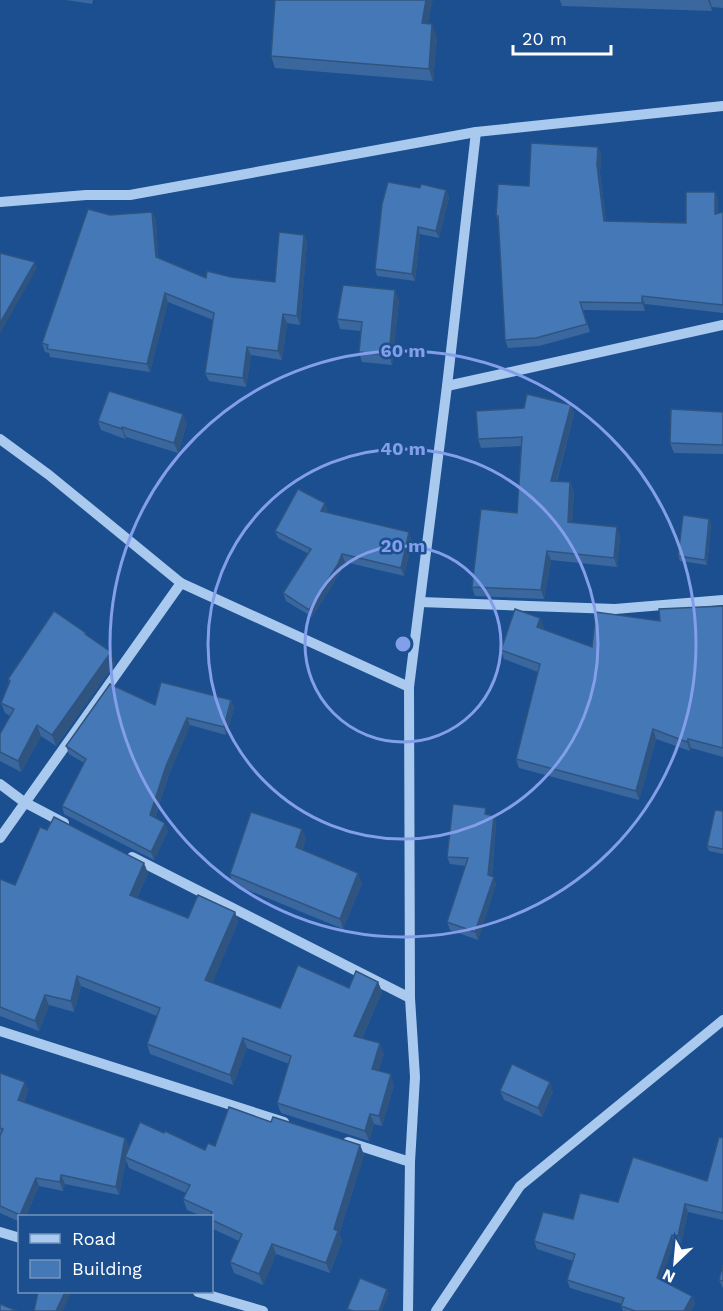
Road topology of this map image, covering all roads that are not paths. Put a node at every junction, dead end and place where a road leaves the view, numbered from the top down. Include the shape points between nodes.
1 (723, 106) edge
2 (476, 132) junction
3 (0, 202) edge
4 (723, 325) edge
5 (447, 386) junction
6 (0, 440) edge
7 (181, 583) junction
8 (723, 600) edge
9 (420, 602) junction
10 (409, 687) junction
11 (0, 784) edge
12 (24, 802) junction
13 (76, 829) edge
14 (0, 838) edge
15 (118, 850) edge
16 (410, 998) junction
17 (723, 1020) edge
18 (0, 1031) edge
19 (296, 1126) edge
20 (342, 1140) edge
21 (410, 1162) junction
22 (0, 1233) edge
23 (18, 1238) edge
24 (201, 1293) edge
25 (263, 1311) edge
26 (408, 1311) edge
27 (436, 1311) edge

1 - 2 street
2 - 3 street via 130,195
2 - 5 street
4 - 5 street
5 - 9 street
6 - 7 street
7 - 10 street
7 - 12 street
8 - 9 street via 615,609
9 - 10 street
10 - 16 street
11 - 12 street
12 - 13 street
12 - 14 street
15 - 16 street
16 - 21 street via 415,1077
17 - 27 street via 520,1186
18 - 19 street
20 - 21 street
21 - 26 street
22 - 23 street
24 - 25 street

